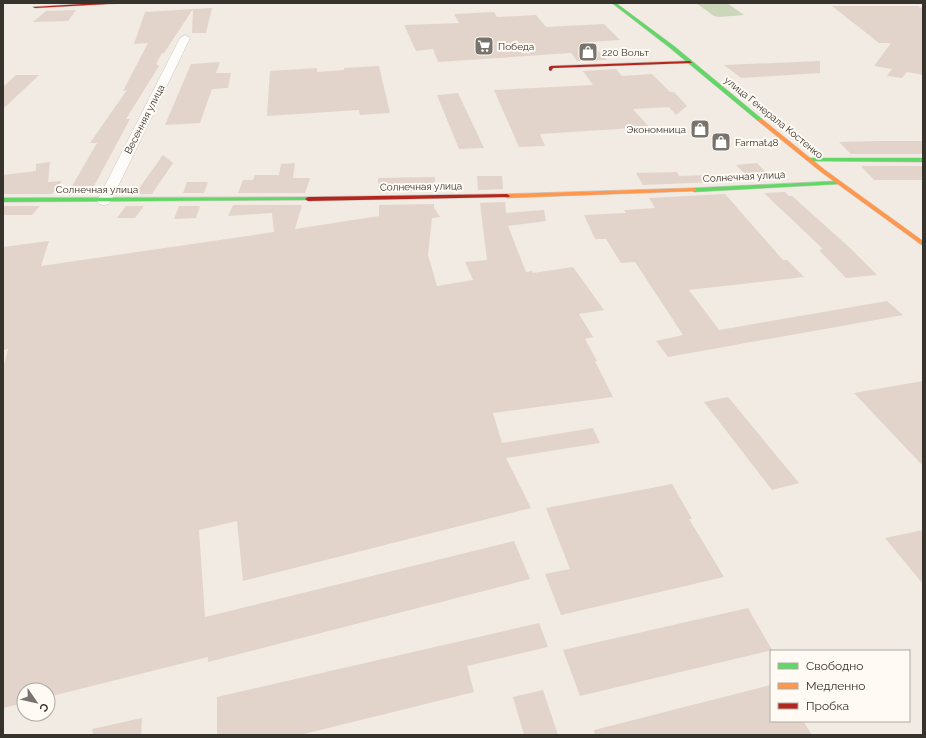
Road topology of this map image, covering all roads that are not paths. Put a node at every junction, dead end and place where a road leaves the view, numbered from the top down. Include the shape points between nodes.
1 (125, 3) edge
2 (614, 3) edge
3 (35, 7) dead end
4 (185, 38) dead end
5 (690, 62) junction
6 (552, 70) dead end
7 (810, 160) junction
8 (923, 160) edge
9 (838, 183) junction
10 (3, 200) edge
11 (104, 201) junction
12 (923, 244) edge

1 - 3 street
2 - 5 street, улица Генерала Костенко
4 - 11 street, Весенняя улица
5 - 6 street via 551,67
5 - 7 street, улица Генерала Костенко
7 - 8 street
7 - 9 street, улица Генерала Костенко
9 - 11 street, Солнечная улица via 559,196
9 - 12 street, улица Генерала Костенко
10 - 11 street, Солнечная улица

